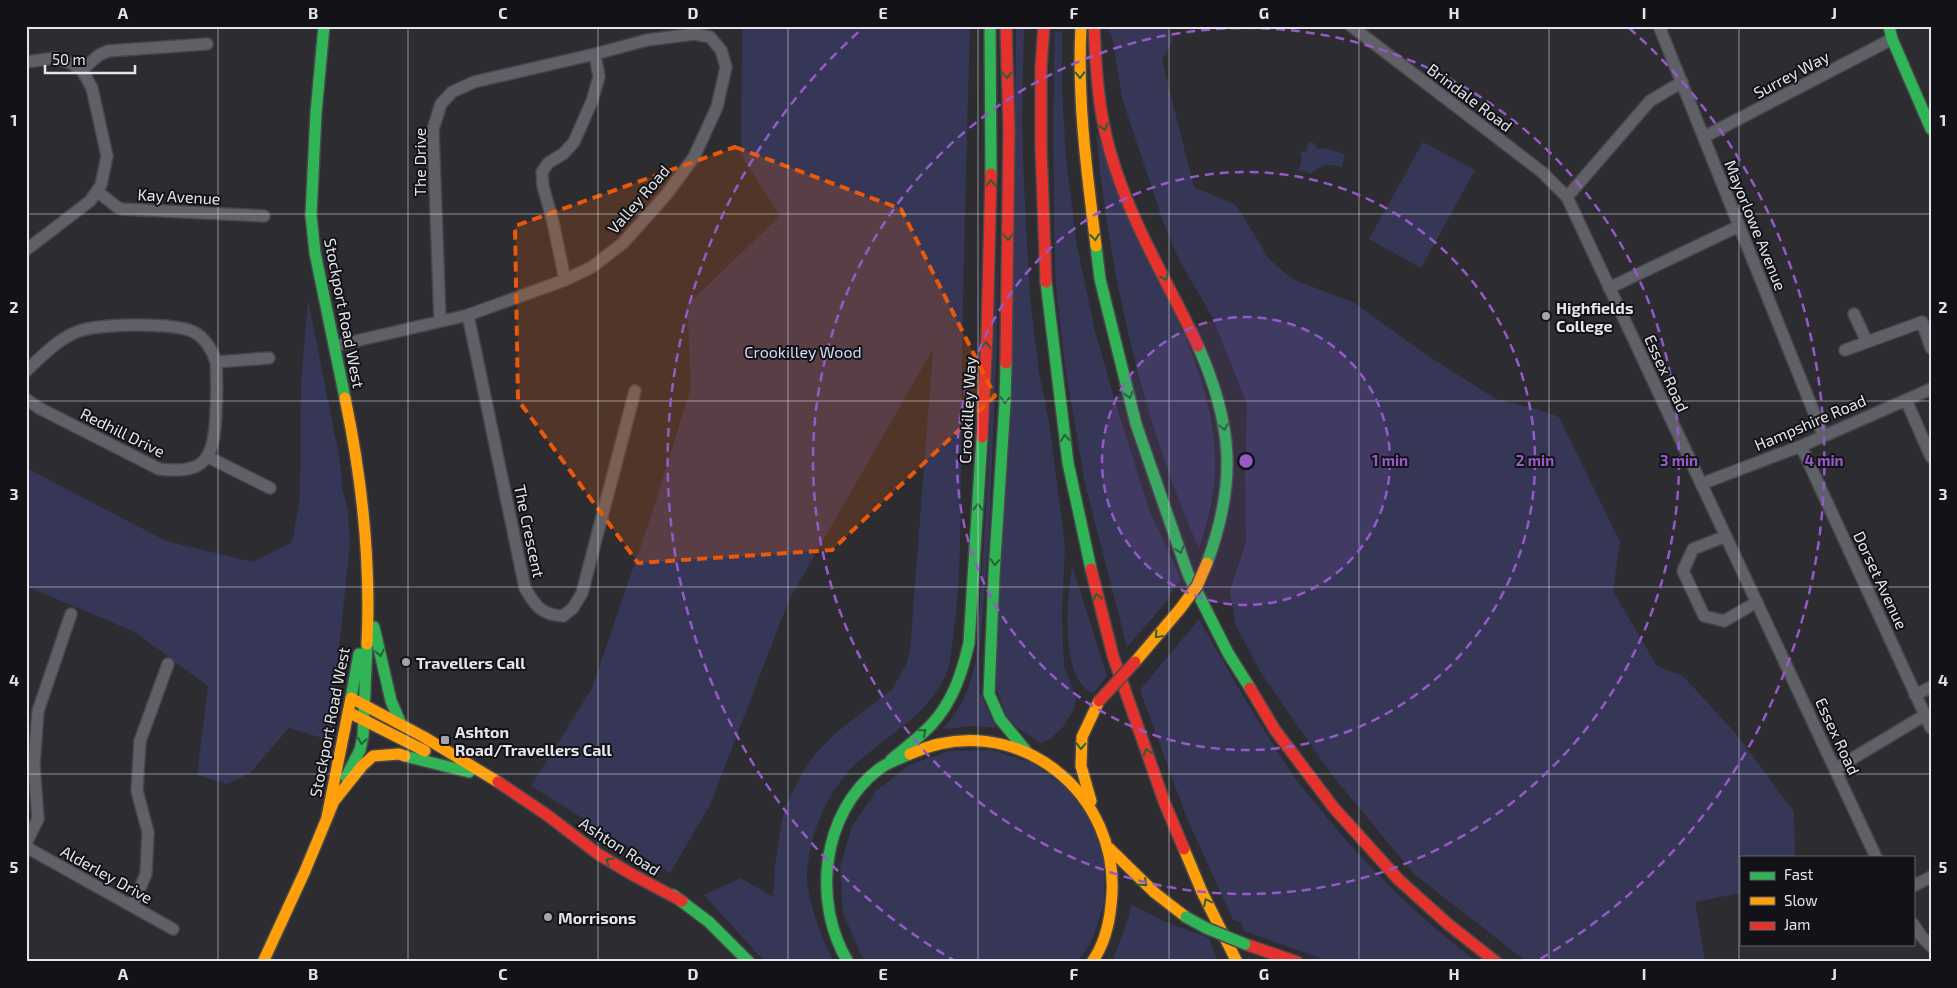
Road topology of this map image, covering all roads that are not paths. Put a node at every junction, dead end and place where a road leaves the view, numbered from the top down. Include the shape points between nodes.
1 (324, 26) edge
2 (990, 26) edge
3 (1006, 26) edge
4 (1044, 26) edge
5 (1081, 26) edge
6 (1094, 26) edge
7 (1351, 26) edge
8 (1660, 26) edge
9 (1889, 26) edge
10 (1892, 39) junction
11 (207, 44) dead end
12 (721, 50) joint
13 (595, 54) junction
14 (26, 62) edge
15 (82, 70) junction
16 (1682, 82) junction
17 (1927, 107) edge
18 (1931, 130) edge
19 (1704, 137) junction
20 (98, 192) junction
21 (1567, 196) junction
22 (264, 216) dead end
23 (1739, 226) junction
24 (26, 250) edge
25 (565, 280) junction
26 (1609, 288) junction
27 (1854, 314) dead end
28 (468, 315) junction
29 (440, 320) junction
30 (1867, 342) junction
31 (334, 346) junction
32 (1931, 348) edge
33 (1845, 350) dead end
34 (269, 358) dead end
35 (216, 362) junction
36 (26, 371) edge
37 (1931, 389) edge
38 (635, 391) dead end
39 (26, 399) edge
40 (1906, 400) junction
41 (1823, 435) junction
42 (1801, 446) junction
43 (208, 457) junction
44 (1931, 457) edge
45 (1701, 484) junction
46 (270, 488) dead end
47 (1726, 536) junction
48 (1757, 602) junction
49 (369, 605) junction
50 (71, 614) dead end
51 (168, 664) dead end
52 (1931, 687) edge
53 (1915, 694) junction
54 (351, 698) junction
55 (365, 705) junction
56 (348, 712) junction
57 (1925, 715) junction
58 (364, 720) junction
59 (401, 724) junction
60 (1931, 728) edge
61 (1027, 752) junction
62 (886, 764) junction
63 (459, 769) junction
64 (1835, 769) junction
65 (494, 779) junction
66 (334, 801) junction
67 (1093, 810) junction
68 (327, 817) junction
69 (26, 845) edge
70 (1109, 848) junction
71 (1876, 856) edge
72 (1931, 877) edge
73 (1914, 886) edge
74 (132, 906) junction
75 (1914, 925) edge
76 (172, 929) dead end
77 (1931, 946) edge
78 (1094, 960) edge
79 (263, 962) edge
80 (749, 962) edge
81 (848, 962) edge
82 (1237, 962) edge
83 (1297, 962) edge
84 (1496, 962) edge

1 - 31 main road, Stockport Road West via 311,215 315,253
62 -> 2 main road, Crookilley Way via 943,711 963,671 969,643 990,263
3 -> 61 main road via 1009,130 1006,402 989,694 994,712
82 -> 4 main road via 1202,892 1165,804 1113,656 1086,551 1068,463 1045,273 1041,147
5 -> 84 main road via 1082,128 1100,279 1136,424 1188,574 1228,652 1275,730 1334,808 1399,880
6 -> 67 main road, bridge via 1101,117 1115,168 1143,235 1212,379 1226,428 1227,476 1223,515 1197,586 1099,701 1082,737 1081,766
7 - 21 street, Brindale Road via 1542,172
8 - 16 street, Mayorlowe Avenue
9 - 10 main road
10 - 17 main road
10 - 19 street, Surrey Way
11 - 15 street via 108,51 99,54
12 - 13 street, The Drive via 710,37 694,34 647,40
12 - 25 street, Valley Road via 726,67 717,107 694,157 666,195 623,243 592,267
13 - 25 street via 599,77 574,142 542,172
13 - 29 street, The Drive via 474,82 452,92 441,104 433,129
14 - 15 street via 55,58
15 - 20 street via 92,88 107,156
16 - 19 street, Mayorlowe Avenue
16 - 21 street via 1650,101
17 - 18 main road
19 - 23 street, Mayorlowe Avenue
20 - 22 street, Kay Avenue via 122,209
20 - 24 street
21 - 26 street, Essex Road
23 - 26 street
23 - 41 street, Mayorlowe Avenue
25 - 28 street, Valley Road
26 - 45 street, Essex Road
27 - 30 street
28 - 29 street, Valley Road
28 - 38 street, The Crescent via 525,588 534,604 550,615 563,616 573,608 582,593
29 - 31 street
30 - 32 street via 1922,322
30 - 33 street
31 - 49 main road, Stockport Road West via 361,491
34 - 35 street
35 - 36 street via 208,344 195,333 176,327 107,326 87,328 72,334
35 - 43 street via 215,437
37 - 40 street, Hampshire Road
39 - 43 street, Redhill Drive via 159,469 188,469
40 - 41 street, Hampshire Road
40 - 44 street
41 - 42 street, Hampshire Road
42 - 45 street, Hampshire Road
42 - 53 street, Dorset Avenue
43 - 46 street
45 - 47 street, Essex Road
47 - 48 street, Essex Road
47 - 48 street via 1693,549 1682,571 1704,616 1724,621
48 - 64 street, Essex Road
49 - 54 main road, Stockport Road West
49 - 55 main road, Stockport Road West
49 -> 59 main road, Stockport Road West via 391,701
50 - 69 street via 38,711 34,765 38,819
51 - 74 street via 140,741 138,791 148,832 146,874
52 - 53 street
53 - 57 street, Dorset Avenue
54 - 55 main road, Ashton Road
54 - 56 main road, Stockport Road West
55 - 58 main road, Stockport Road West
55 - 59 main road, Ashton Road
56 - 58 main road, Ashton Road
56 - 68 main road, Stockport Road West
57 - 60 street, Dorset Avenue
57 - 64 street
58 - 63 main road, Ashton Road
58 -> 66 main road, Stockport Road West via 360,750
59 - 65 main road, Ashton Road
61 - 62 main road via 996,742 956,741 929,746
61 - 67 main road via 1056,768
62 - 81 main road, Crookilley Way via 867,781 840,816 827,861 826,905
63 - 65 main road, Ashton Road
63 - 66 main road, Ashton Road via 399,754 373,756
64 - 71 street, Essex Road
65 - 80 main road, Ashton Road via 619,868 682,901 709,922
66 - 68 main road, Stockport Road West
67 - 70 main road
68 - 79 main road, Stockport Road West via 306,871
69 - 74 street, Alderley Drive
70 - 78 main road via 1113,875 1112,910
70 -> 83 main road, bridge via 1142,882 1186,917 1245,944
72 - 73 street
74 - 76 street, Alderley Drive
75 - 77 street

